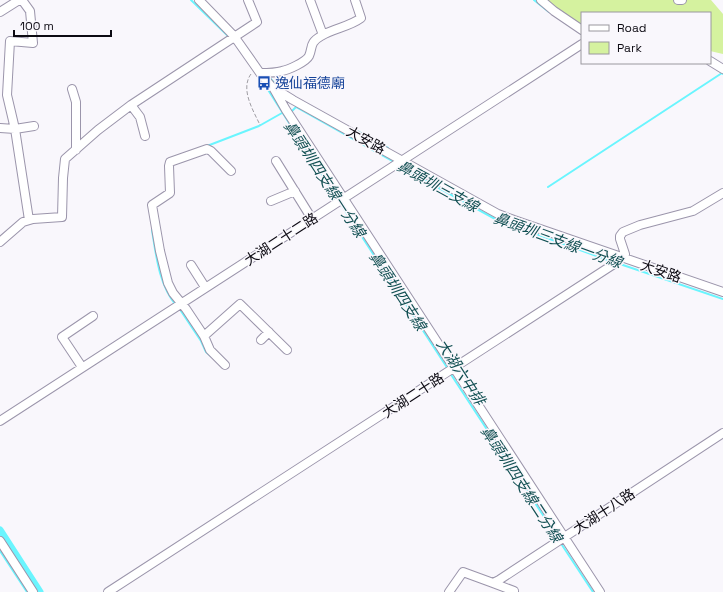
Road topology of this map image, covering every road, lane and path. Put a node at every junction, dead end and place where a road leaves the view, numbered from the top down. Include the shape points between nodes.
1 (19, 0) edge
2 (22, 0) edge
3 (199, 0) edge
4 (248, 0) edge
5 (310, 0) edge
6 (355, 0) edge
7 (540, 0) edge
8 (678, 0) edge
9 (682, 0) edge
10 (0, 12) edge
11 (581, 29) edge
12 (323, 35) junction
13 (234, 36) junction
14 (581, 45) edge
15 (711, 61) edge
16 (723, 69) edge
17 (258, 70) junction
18 (272, 87) junction
19 (72, 89) dead end
20 (131, 105) junction
21 (260, 125) dead end
22 (34, 126) dead end
23 (0, 128) edge
24 (14, 129) junction
25 (145, 136) dead end
26 (76, 150) junction
27 (402, 160) junction
28 (276, 161) dead end
29 (231, 171) dead end
30 (295, 191) junction
31 (723, 193) edge
32 (343, 198) junction
33 (271, 200) dead end
34 (312, 219) junction
35 (29, 220) junction
36 (0, 242) edge
37 (622, 258) junction
38 (191, 265) dead end
39 (205, 287) junction
40 (723, 292) edge
41 (180, 303) junction
42 (93, 316) dead end
43 (269, 332) junction
44 (204, 336) junction
45 (261, 340) dead end
46 (287, 350) dead end
47 (225, 365) dead end
48 (82, 367) junction
49 (454, 368) junction
50 (0, 421) edge
51 (723, 433) edge
52 (564, 537) junction
53 (1, 544) edge
54 (493, 583) junction
55 (34, 592) edge
56 (108, 592) edge
57 (449, 592) edge
58 (513, 592) edge
59 (600, 592) edge

1 - 10 street
2 - 24 street via 30,11 33,43 10,42 7,94
3 - 13 street, 大安路
4 - 13 street via 257,22
5 - 12 street
6 - 12 street via 361,18
7 - 11 street
8 - 9 street
12 - 17 street via 312,44 305,61 283,71
13 - 17 street, 大安路
13 - 20 street
14 - 27 street, 大湖二十二路
15 - 16 street
17 - 18 street, 大安路
17 - 21 path via 248,79 247,95
18 - 27 street, 大安路
18 - 32 street
19 - 26 street via 76,102
20 - 25 street via 140,117
20 - 26 street
22 - 24 street
23 - 24 street
24 - 35 street
26 - 35 street via 65,159 62,217
27 - 32 street, 大湖二十二路
27 - 37 street, 大安路 via 498,214
28 - 30 street
29 - 41 street via 208,149 170,162 170,193 152,205 168,283
30 - 33 street
30 - 34 street
31 - 37 street via 693,211 623,232 620,236 625,254
32 - 34 street, 大湖二十二路
32 - 49 street
34 - 39 street, 大湖二十二路
35 - 36 street via 23,222
37 - 40 street, 大安路
37 - 49 street, 大湖二十路
38 - 39 street
39 - 41 street, 大湖二十二路
41 - 44 street
41 - 48 street, 大湖二十二路
42 - 48 street via 62,337
43 - 44 street via 240,304
43 - 45 street
43 - 46 street
44 - 47 street via 210,350
48 - 50 street, 大湖二十二路
49 - 52 street
49 - 56 street, 大湖二十路
51 - 52 street, 大湖十八路
52 - 54 street, 大湖十八路
52 - 59 street
53 - 55 street
54 - 57 street via 463,572
54 - 58 street

